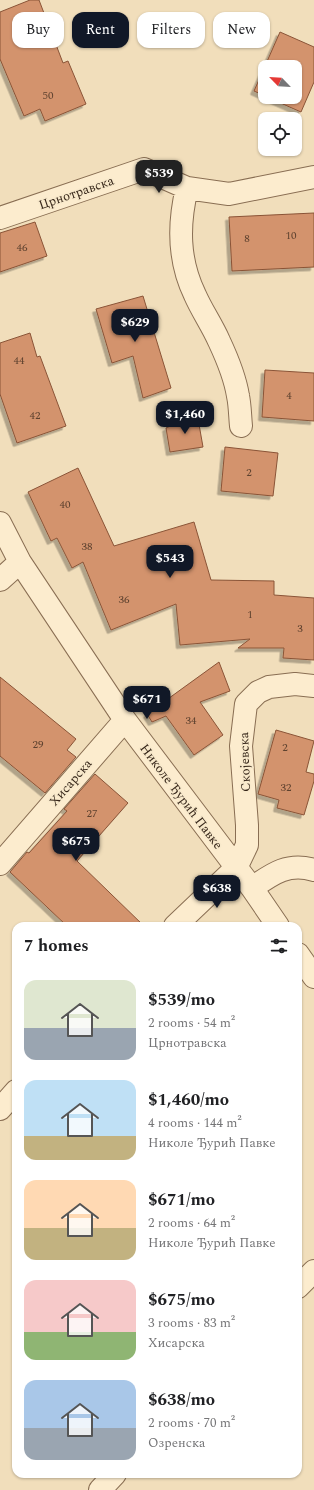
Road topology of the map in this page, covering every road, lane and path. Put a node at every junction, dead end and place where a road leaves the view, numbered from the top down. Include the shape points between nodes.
1 (314, 177) edge
2 (187, 188) junction
3 (0, 218) edge
4 (241, 426) dead end
5 (0, 523) edge
6 (20, 562) junction
7 (0, 580) edge
8 (314, 686) edge
9 (125, 720) junction
10 (0, 864) edge
11 (236, 868) junction
12 (314, 870) edge
13 (252, 888) junction
14 (179, 922) edge
15 (275, 922) edge
16 (302, 960) edge
17 (314, 977) edge
18 (12, 1096) edge
19 (0, 1109) edge
20 (314, 1271) edge
21 (302, 1283) edge
22 (112, 1478) edge
23 (100, 1490) edge

1 - 2 street, Црнотравска via 229,194
2 - 3 street, Црнотравска via 144,169
2 - 4 street via 180,229 183,262 195,296 208,318 230,368 238,396
5 - 6 street, Николе Ђурић Павке
6 - 7 street
6 - 9 street, Николе Ђурић Павке
8 - 11 street, Скојевска via 294,684 269,687 258,692 246,704 241,746 247,845
9 - 10 street, Хисарска
9 - 11 street, Николе Ђурић Павке
11 - 13 street, Николе Ђурић Павке
11 - 14 street
12 - 13 street via 292,867 278,871
13 - 15 street, Николе Ђурић Павке
16 - 17 street
18 - 19 street
20 - 21 street
22 - 23 street

